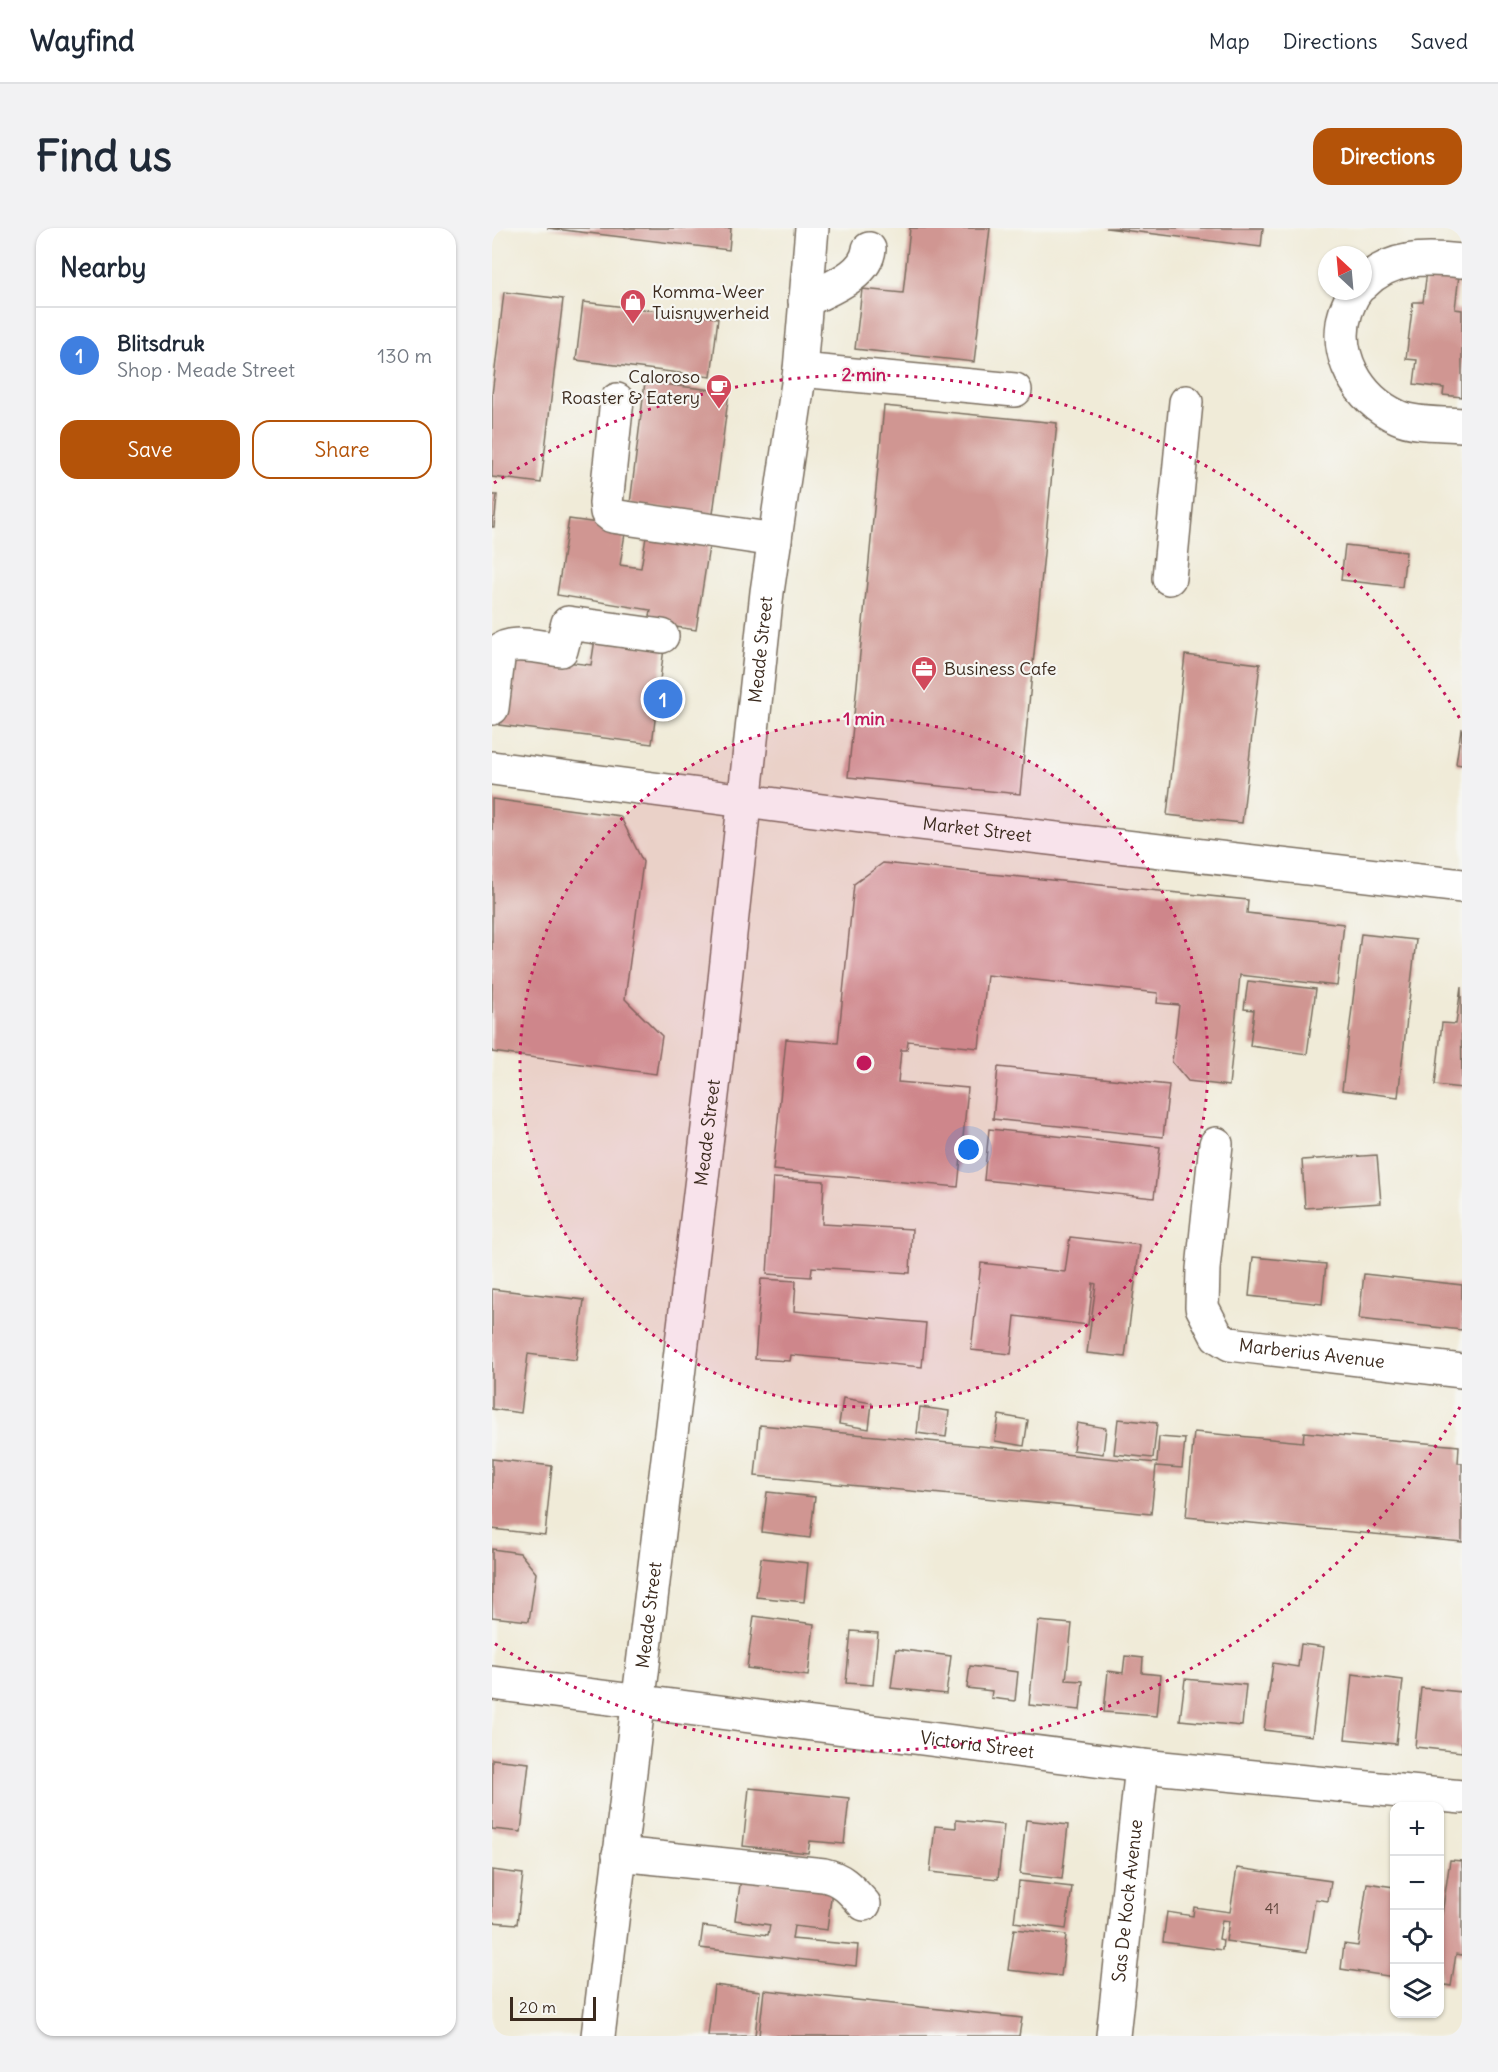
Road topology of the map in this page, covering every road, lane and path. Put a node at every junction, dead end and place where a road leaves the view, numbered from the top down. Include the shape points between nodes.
1 (812, 228) edge
2 (869, 249) dead end
3 (1462, 261) edge
4 (1372, 275) edge
5 (1350, 300) edge
6 (805, 301) junction
7 (800, 370) junction
8 (1015, 390) dead end
9 (617, 400) dead end
10 (1186, 402) dead end
11 (1462, 425) edge
12 (775, 540) junction
13 (1169, 578) dead end
14 (662, 636) dead end
15 (492, 708) edge
16 (492, 768) edge
17 (745, 800) junction
18 (1462, 886) edge
19 (1216, 1144) dead end
20 (1462, 1371) edge
21 (492, 1683) edge
22 (639, 1702) junction
23 (1142, 1766) junction
24 (1462, 1797) edge
25 (619, 1854) junction
26 (864, 1904) dead end
27 (598, 2036) edge
28 (1113, 2036) edge

1 - 6 street, Meade Street
2 - 6 street via 857,272
3 - 4 street via 1427,257 1406,260
5 - 11 street via 1340,328 1343,357 1377,407 1401,419
6 - 7 street, Meade Street
7 - 8 street
7 - 12 street, Meade Street
9 - 12 street via 607,512 612,516
10 - 13 street
12 - 17 street, Meade Street
14 - 15 street via 568,624 561,650 512,645 503,648 499,651
16 - 17 street, Market Street
17 - 18 street, Market Street
17 - 22 street, Meade Street
19 - 20 street, Marberius Avenue via 1202,1307 1217,1336 1230,1344
21 - 22 street, Victoria Street
22 - 23 street, Victoria Street
22 - 25 street, Meade Street
23 - 24 street, Victoria Street
23 - 28 street, Sas De Kock Avenue
25 - 26 street via 824,1875 847,1885
25 - 27 street, Meade Street

